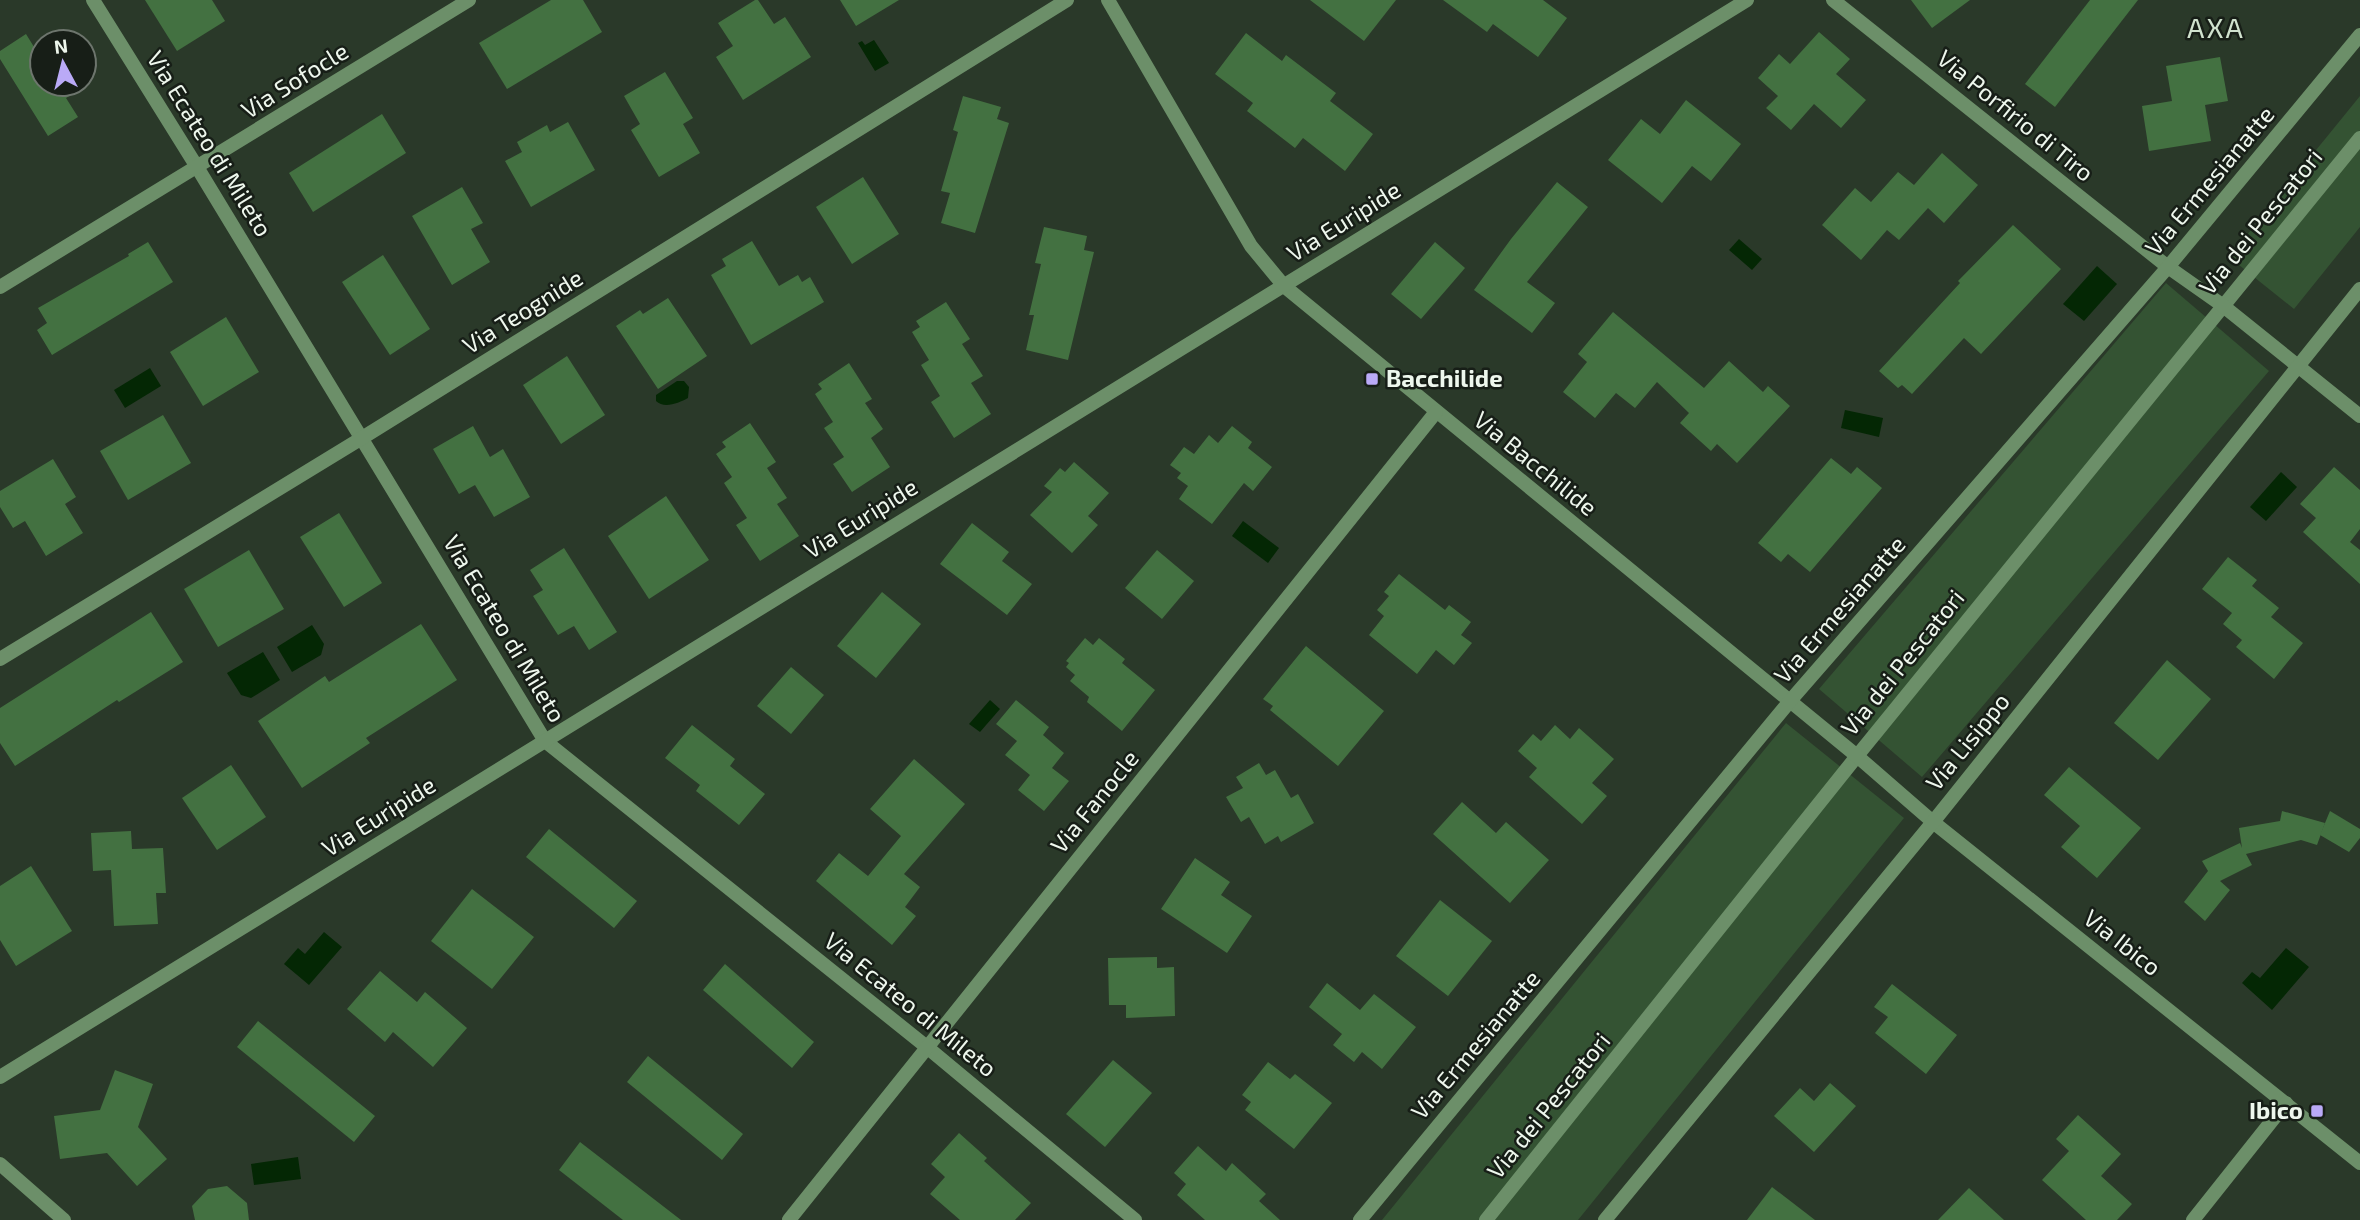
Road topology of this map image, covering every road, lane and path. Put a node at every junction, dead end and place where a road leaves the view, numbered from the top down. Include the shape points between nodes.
1 (93, 0) edge
2 (469, 0) edge
3 (1067, 0) edge
4 (1108, 0) edge
5 (1747, 0) edge
6 (1833, 0) edge
7 (2360, 35) edge
8 (2360, 138) edge
9 (197, 167) junction
10 (2168, 267) junction
11 (1284, 286) junction
12 (0, 287) edge
13 (2360, 289) edge
14 (2222, 305) junction
15 (2298, 366) junction
16 (1436, 412) junction
17 (2360, 416) edge
18 (362, 438) junction
19 (0, 659) edge
20 (1790, 701) junction
21 (545, 741) junction
22 (1857, 756) junction
23 (1933, 822) junction
24 (928, 1048) junction
25 (0, 1077) edge
26 (2286, 1103) junction
27 (2360, 1163) edge
28 (0, 1164) edge
29 (64, 1220) edge
30 (789, 1220) edge
31 (1135, 1220) edge
32 (1360, 1220) edge
33 (1486, 1220) edge
34 (1605, 1220) edge
35 (2193, 1220) edge

1 - 9 street, Via Ecateo di Mileto
2 - 9 street, Via Sofocle
3 - 18 street, Via Teognide
4 - 11 street, Via Bacchilide via 1251,246
5 - 11 street, Via Euripide
6 - 10 street, Via Porfirio di Tiro
7 - 10 street, Via Ermesianatte
8 - 14 street, Via dei Pescatori
9 - 12 street, Via Sofocle
9 - 18 street, Via Ecateo di Mileto
10 - 14 street, Via Porfirio di Tiro
10 - 20 street, Via Ermesianatte
11 - 16 street, Via Bacchilide
11 - 21 street, Via Euripide
13 - 15 street, Via Lisippo
14 - 15 street, Via Porfirio di Tiro
14 - 22 street, Via dei Pescatori
15 - 17 street, Via Porfirio di Tiro
15 - 23 street, Via Lisippo
16 - 20 street, Via Bacchilide
16 - 24 street, Via Fanocle
18 - 19 street, Via Teognide
18 - 21 street, Via Ecateo di Mileto
20 - 22 street, Via Bacchilide
20 - 32 street, Via Ermesianatte
21 - 24 street, Via Ecateo di Mileto
21 - 25 street, Via Euripide
22 - 23 street, Via Ibico
22 - 33 street, Via dei Pescatori
23 - 26 street, Via Ibico
23 - 34 street, Via Lisippo
24 - 30 street, Via Fanocle
24 - 31 street, Via Ecateo di Mileto
26 - 27 street, Via Ibico
26 - 35 street
28 - 29 street

